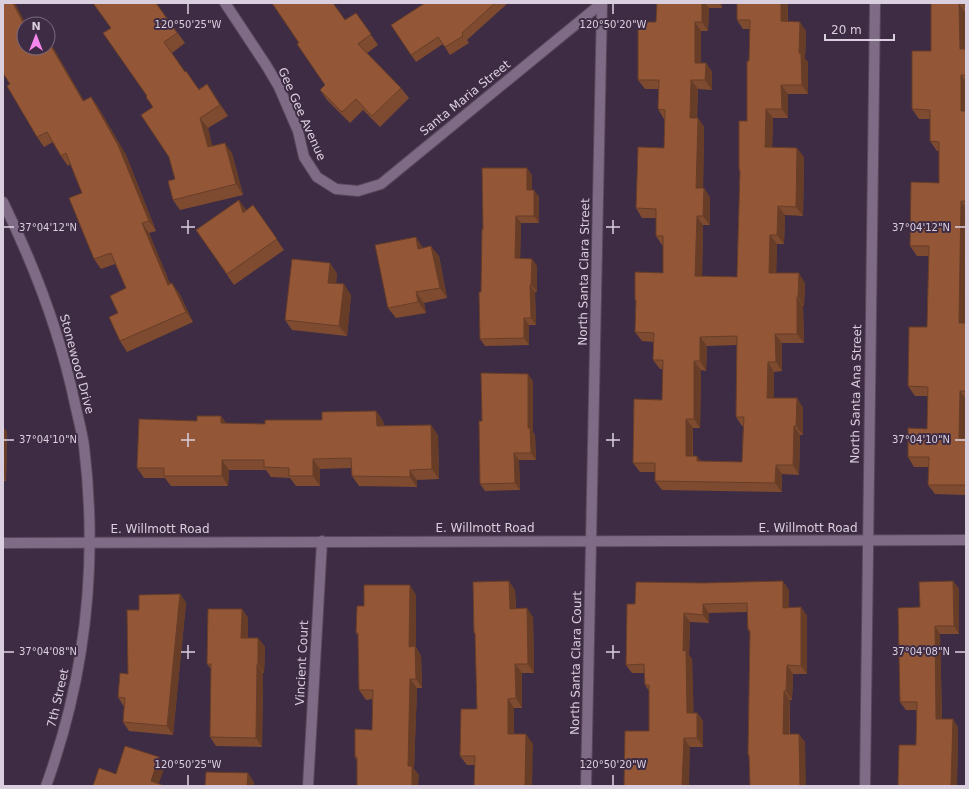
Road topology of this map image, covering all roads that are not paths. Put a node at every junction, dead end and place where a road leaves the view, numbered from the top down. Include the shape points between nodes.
1 (225, 3) edge
2 (602, 3) edge
3 (875, 3) edge
4 (336, 190) joint
5 (3, 202) edge
6 (6, 217) edge
7 (867, 540) junction
8 (966, 540) edge
9 (322, 541) junction
10 (592, 541) junction
11 (89, 542) junction
12 (3, 543) edge
13 (46, 786) edge
14 (308, 786) edge
15 (586, 786) edge
16 (865, 786) edge

1 - 4 street, Gee Gee Avenue via 279,87 298,131 304,157 317,177
2 - 4 street, Santa Maria Street via 381,184 358,191
2 - 10 street, North Santa Clara Street
3 - 7 street, North Santa Ana Street
5 - 6 street, Stonewood Drive
6 - 11 street, Stonewood Drive via 20,237 48,304 69,373 84,444
7 - 8 street, E. Willmott Road
7 - 10 street, E. Willmott Road
7 - 16 street, North Santa Ana Street
9 - 10 street, E. Willmott Road
9 - 11 street, E. Willmott Road
9 - 14 street, Vincient Court
10 - 15 street, North Santa Clara Court
11 - 12 street, E. Willmott Road
11 - 13 street, 7th Street via 90,576 82,650 66,725

